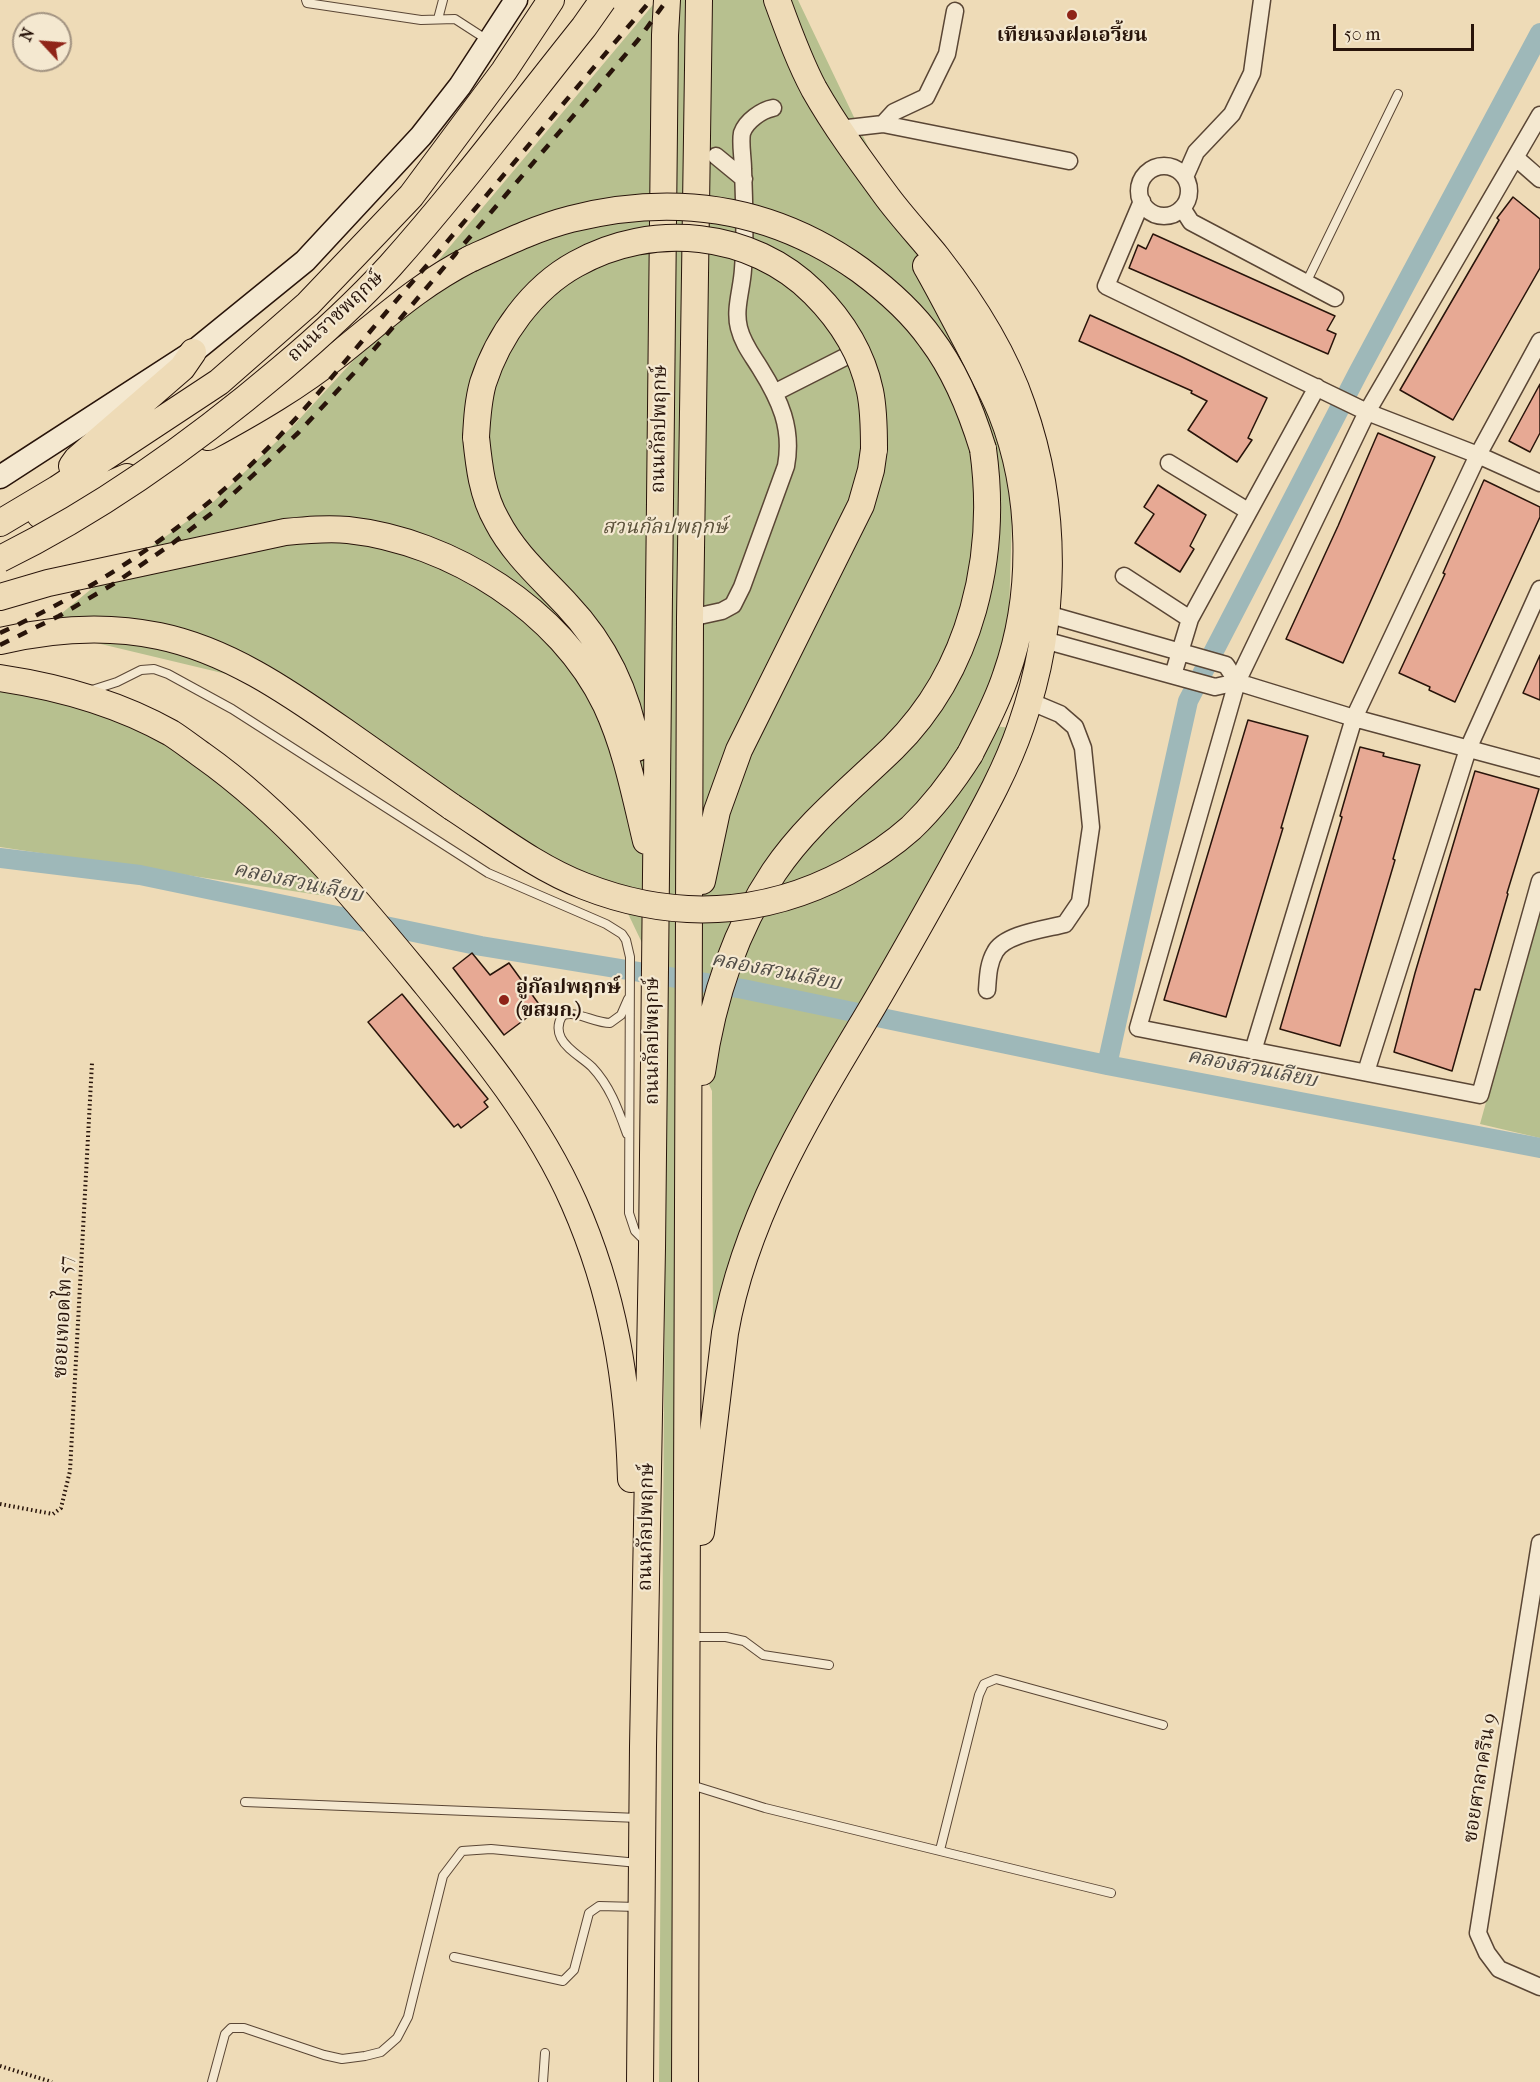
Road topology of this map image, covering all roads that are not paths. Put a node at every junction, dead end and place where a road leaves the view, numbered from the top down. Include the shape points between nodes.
1 (306, 0) edge
2 (443, 0) edge
3 (516, 0) edge
4 (551, 0) edge
5 (603, 0) edge
6 (667, 0) edge
7 (699, 0) edge
8 (777, 0) edge
9 (1262, 0) edge
10 (955, 11) dead end
11 (438, 19) junction
12 (489, 41) junction
13 (1398, 94) dead end
14 (773, 108) dead end
15 (1540, 115) edge
16 (883, 124) junction
17 (838, 129) junction
18 (716, 156) dead end
19 (1516, 158) junction
20 (1069, 161) dead end
21 (1185, 177) junction
22 (744, 179) junction
23 (1540, 179) edge
24 (887, 198) junction
25 (1142, 201) junction
26 (1182, 208) junction
27 (1306, 282) junction
28 (1335, 298) dead end
29 (1540, 341) edge
30 (193, 352) junction
31 (845, 357) dead end
32 (1317, 387) junction
33 (774, 393) junction
34 (1360, 408) junction
35 (1478, 455) junction
36 (1169, 463) dead end
37 (0, 477) edge
38 (1540, 483) edge
39 (57, 489) junction
40 (1248, 511) junction
41 (0, 523) edge
42 (0, 530) edge
43 (0, 559) edge
44 (1124, 576) dead end
45 (1540, 589) edge
46 (0, 597) edge
47 (1047, 614) junction
48 (690, 618) junction
49 (1190, 619) junction
50 (1044, 640) junction
51 (0, 641) edge
52 (1188, 653) junction
53 (0, 678) edge
54 (1179, 678) junction
55 (1237, 682) junction
56 (76, 694) junction
57 (1029, 701) junction
58 (1354, 718) junction
59 (1468, 749) junction
60 (1540, 768) edge
61 (655, 879) junction
62 (1540, 881) edge
63 (690, 952) junction
64 (642, 956) junction
65 (987, 990) dead end
66 (642, 992) junction
67 (1253, 1051) junction
68 (1366, 1072) junction
69 (629, 1140) junction
70 (690, 1172) junction
71 (652, 1248) junction
72 (1540, 1543) edge
73 (687, 1637) junction
74 (830, 1665) dead end
75 (1163, 1725) dead end
76 (643, 1746) junction
77 (685, 1783) junction
78 (245, 1802) dead end
79 (642, 1818) junction
80 (940, 1850) junction
81 (642, 1863) junction
82 (1111, 1893) dead end
83 (641, 1907) junction
84 (454, 1957) dead end
85 (1540, 1987) edge
86 (545, 2053) dead end
87 (212, 2082) edge
88 (543, 2082) edge
89 (640, 2082) edge
90 (685, 2082) edge

1 - 11 lane via 420,20
2 - 11 lane
3 - 12 main road
4 - 39 main road, ถนนราชพฤกษ์ via 504,71 411,196 308,304 219,382
5 - 43 main road, ถนนราชพฤกษ์, bridge via 421,231 319,336 252,394 159,464
6 - 61 main road, ถนนกัลปพฤกษ์
7 - 48 main road, ถนนกัลปพฤกษ์
8 - 17 main road via 813,87
9 - 21 street via 1252,73 1232,114 1196,152
10 - 16 street via 947,54 926,97 894,112
11 - 12 lane via 455,19
12 - 30 main road via 421,136 354,210 305,261
13 - 27 lane
14 - 22 street via 745,126
15 - 19 street
16 - 17 street
16 - 20 street
17 - 24 main road
18 - 22 street
19 - 23 street
19 - 34 street
21 - 25 street via 1173,167 1149,171 1140,185
21 - 26 street via 1189,193
22 - 33 street via 738,326
24 - 47 main road via 962,291 1005,361 1022,403 1043,485
24 - 51 main road, bridge via 992,391 1008,433 1021,490 1025,554 1019,627 1006,675 970,754 951,783 910,829 832,880 775,901 733,908 658,908 608,895 539,863 297,698 188,643 112,629
25 - 26 street via 1152,213 1160,215
25 - 32 street via 1106,286
26 - 27 street via 1191,222
27 - 28 street
29 - 35 street
30 - 37 main road
30 - 39 main road via 182,368 77,459
31 - 33 street
32 - 34 street
32 - 40 street
33 - 48 street via 788,436 788,458 742,587 733,605
34 - 35 street
34 - 55 street
35 - 38 street
35 - 58 street
36 - 40 street
39 - 41 main road, ถนนราชพฤกษ์
40 - 49 street
42 - 70 main road, bridge via 141,470 259,408 303,381 448,271 551,225 637,208 710,209 770,222 799,233 875,281 932,340 968,402 988,480 989,514 979,594 945,678 922,716 836,799 788,854 744,924 727,968 705,1052
44 - 49 street
45 - 59 street
46 - 61 main road via 83,575 296,531 348,530 411,543 440,555 489,579 532,611 594,683 627,761
47 - 50 main road
47 - 52 street
48 - 63 main road, ถนนกัลปพฤกษ์
49 - 52 street
50 - 54 street
50 - 57 main road
52 - 54 street
52 - 55 street via 1226,665
53 - 56 main road via 45,684
54 - 55 street via 1215,687
55 - 58 street
55 - 67 street via 1138,1028
56 - 64 lane via 102,688 141,670 168,674 232,709 488,873 615,929
56 - 76 main road via 114,706 171,734 229,774 292,831 363,909 478,1049 532,1127 573,1201 606,1290 628,1404
57 - 65 street via 1060,714 1075,727 1083,748 1091,827 1080,902 1065,924 1011,937 996,949
57 - 73 main road via 991,795 771,1186 744,1259 729,1311
58 - 59 street
58 - 67 street
59 - 60 street
59 - 68 street
61 - 63 main road, bridge via 635,739 621,686 582,622 523,559 496,521 482,481 476,437 483,384 495,354 517,317 544,287 594,254 632,242 674,237 719,241 760,256 794,275 821,300 844,328 860,358 873,408 874,449 861,505 754,717 726,782 709,843
61 - 64 main road, ถนนกัลปพฤกษ์
62 - 68 street via 1480,1095
63 - 70 main road, ถนนกัลปพฤกษ์
64 - 66 main road, ถนนกัลปพฤกษ์
64 - 66 lane via 630,980
66 - 69 lane
66 - 69 lane via 610,1023 567,1013 558,1028 566,1045 603,1080
66 - 71 main road, ถนนกัลปพฤกษ์
67 - 68 street
69 - 71 lane via 630,1218 635,1231
70 - 73 main road, ถนนกัลปพฤกษ์
71 - 76 main road, ถนนกัลปพฤกษ์
72 - 85 street, ซอยศาลาครืน 9 via 1478,1933 1499,1969
73 - 74 lane via 726,1637 744,1641 763,1655
73 - 77 main road, ถนนกัลปพฤกษ์
75 - 80 lane via 996,1679 984,1684
76 - 79 main road, ถนนกัลปพฤกษ์
77 - 80 lane via 765,1808
77 - 90 main road, ถนนกัลปพฤกษ์
78 - 79 lane
79 - 81 main road, ถนนกัลปพฤกษ์
80 - 82 lane
81 - 83 main road, ถนนกัลปพฤกษ์
81 - 87 lane via 491,1849 462,1851 443,1876 408,2017 397,2038 381,2052 342,2059 244,2028 231,2028 225,2034
83 - 84 lane via 599,1906 589,1913 574,1970 563,1981
83 - 89 main road, ถนนกัลปพฤกษ์
86 - 88 lane

